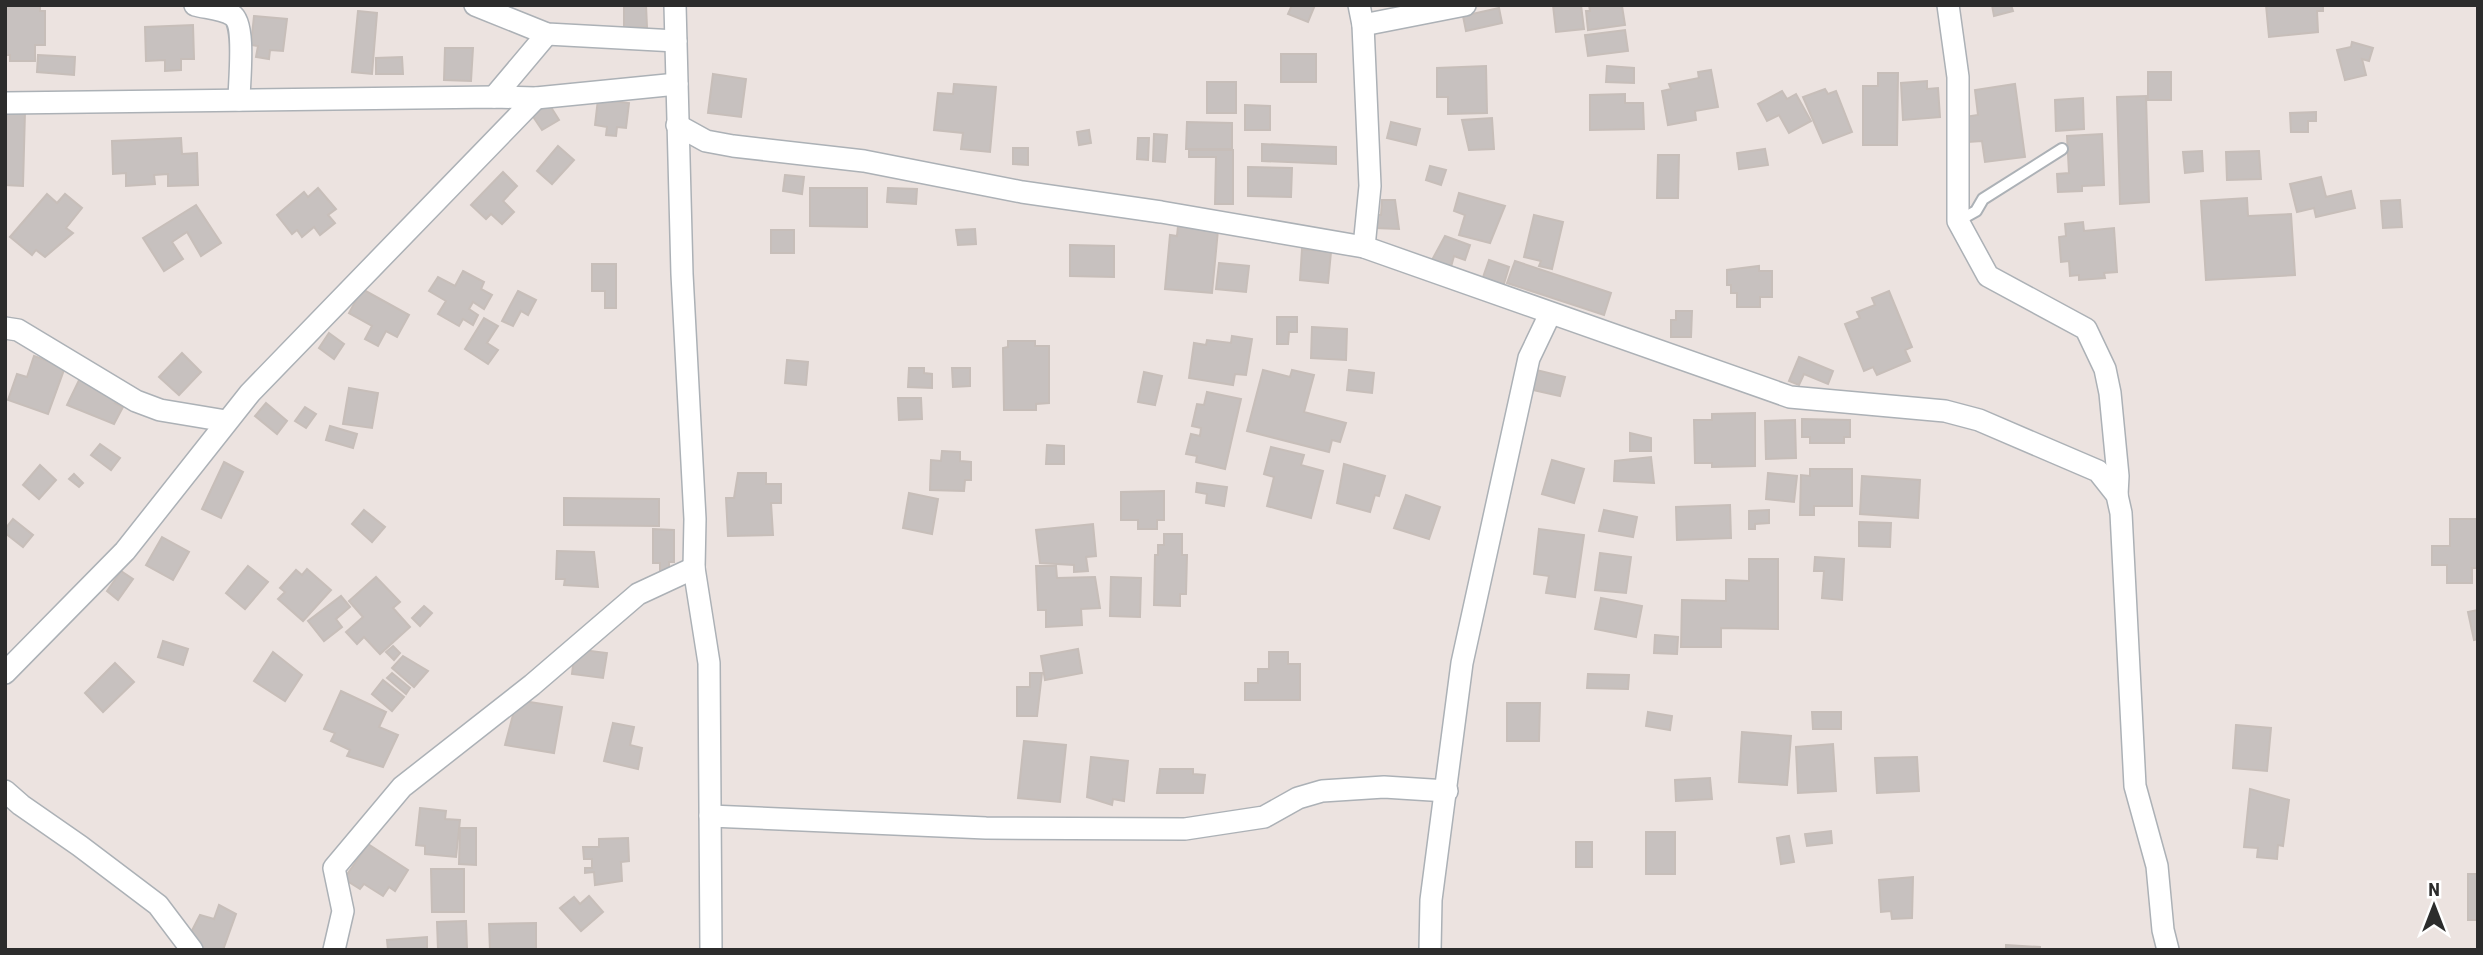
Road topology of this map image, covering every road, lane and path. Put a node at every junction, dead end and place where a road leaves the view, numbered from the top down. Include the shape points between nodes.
1 (195, 5) edge
2 (475, 5) edge
3 (675, 5) edge
4 (1465, 5) edge
5 (1948, 5) edge
6 (1361, 15) edge
7 (547, 34) junction
8 (676, 41) junction
9 (677, 85) junction
10 (494, 97) junction
11 (536, 98) junction
12 (239, 100) junction
13 (5, 103) edge
14 (677, 125) junction
15 (2062, 149) dead end
16 (1958, 221) junction
17 (1364, 247) junction
18 (1550, 314) junction
19 (5, 328) edge
20 (226, 421) junction
21 (2117, 495) junction
22 (694, 568) junction
23 (5, 673) edge
24 (5, 791) edge
25 (1447, 791) junction
26 (710, 816) junction
27 (192, 950) edge
28 (334, 950) edge
29 (711, 950) edge
30 (1430, 950) edge
31 (2168, 950) edge

1 - 12 street via 232,14 239,21
2 - 7 street
3 - 8 street
4 - 6 street
5 - 16 street via 1958,77
6 - 17 street via 1370,186
7 - 8 street
7 - 10 street
8 - 9 street
9 - 11 street
9 - 14 street
10 - 11 street
10 - 12 street
11 - 20 street
12 - 13 street
14 - 17 street via 706,141 733,146 864,161 1022,192
14 - 22 street
15 - 16 lane via 1983,199 1976,211
16 - 21 street via 1987,276 2086,329 2105,369 2110,393
17 - 18 street
18 - 21 street via 1790,397 1945,411 1979,420 2098,471
18 - 25 street via 1529,358 1462,663
19 - 20 street via 18,330 136,401 160,410
20 - 23 street via 125,551
21 - 31 street via 2134,786 2157,866
22 - 26 street via 709,663
22 - 28 street via 638,594 402,787 334,868 343,911
24 - 27 street via 158,905
25 - 26 street via 1384,787 1322,791 1264,817 1185,829 986,828
25 - 30 street
26 - 29 street

